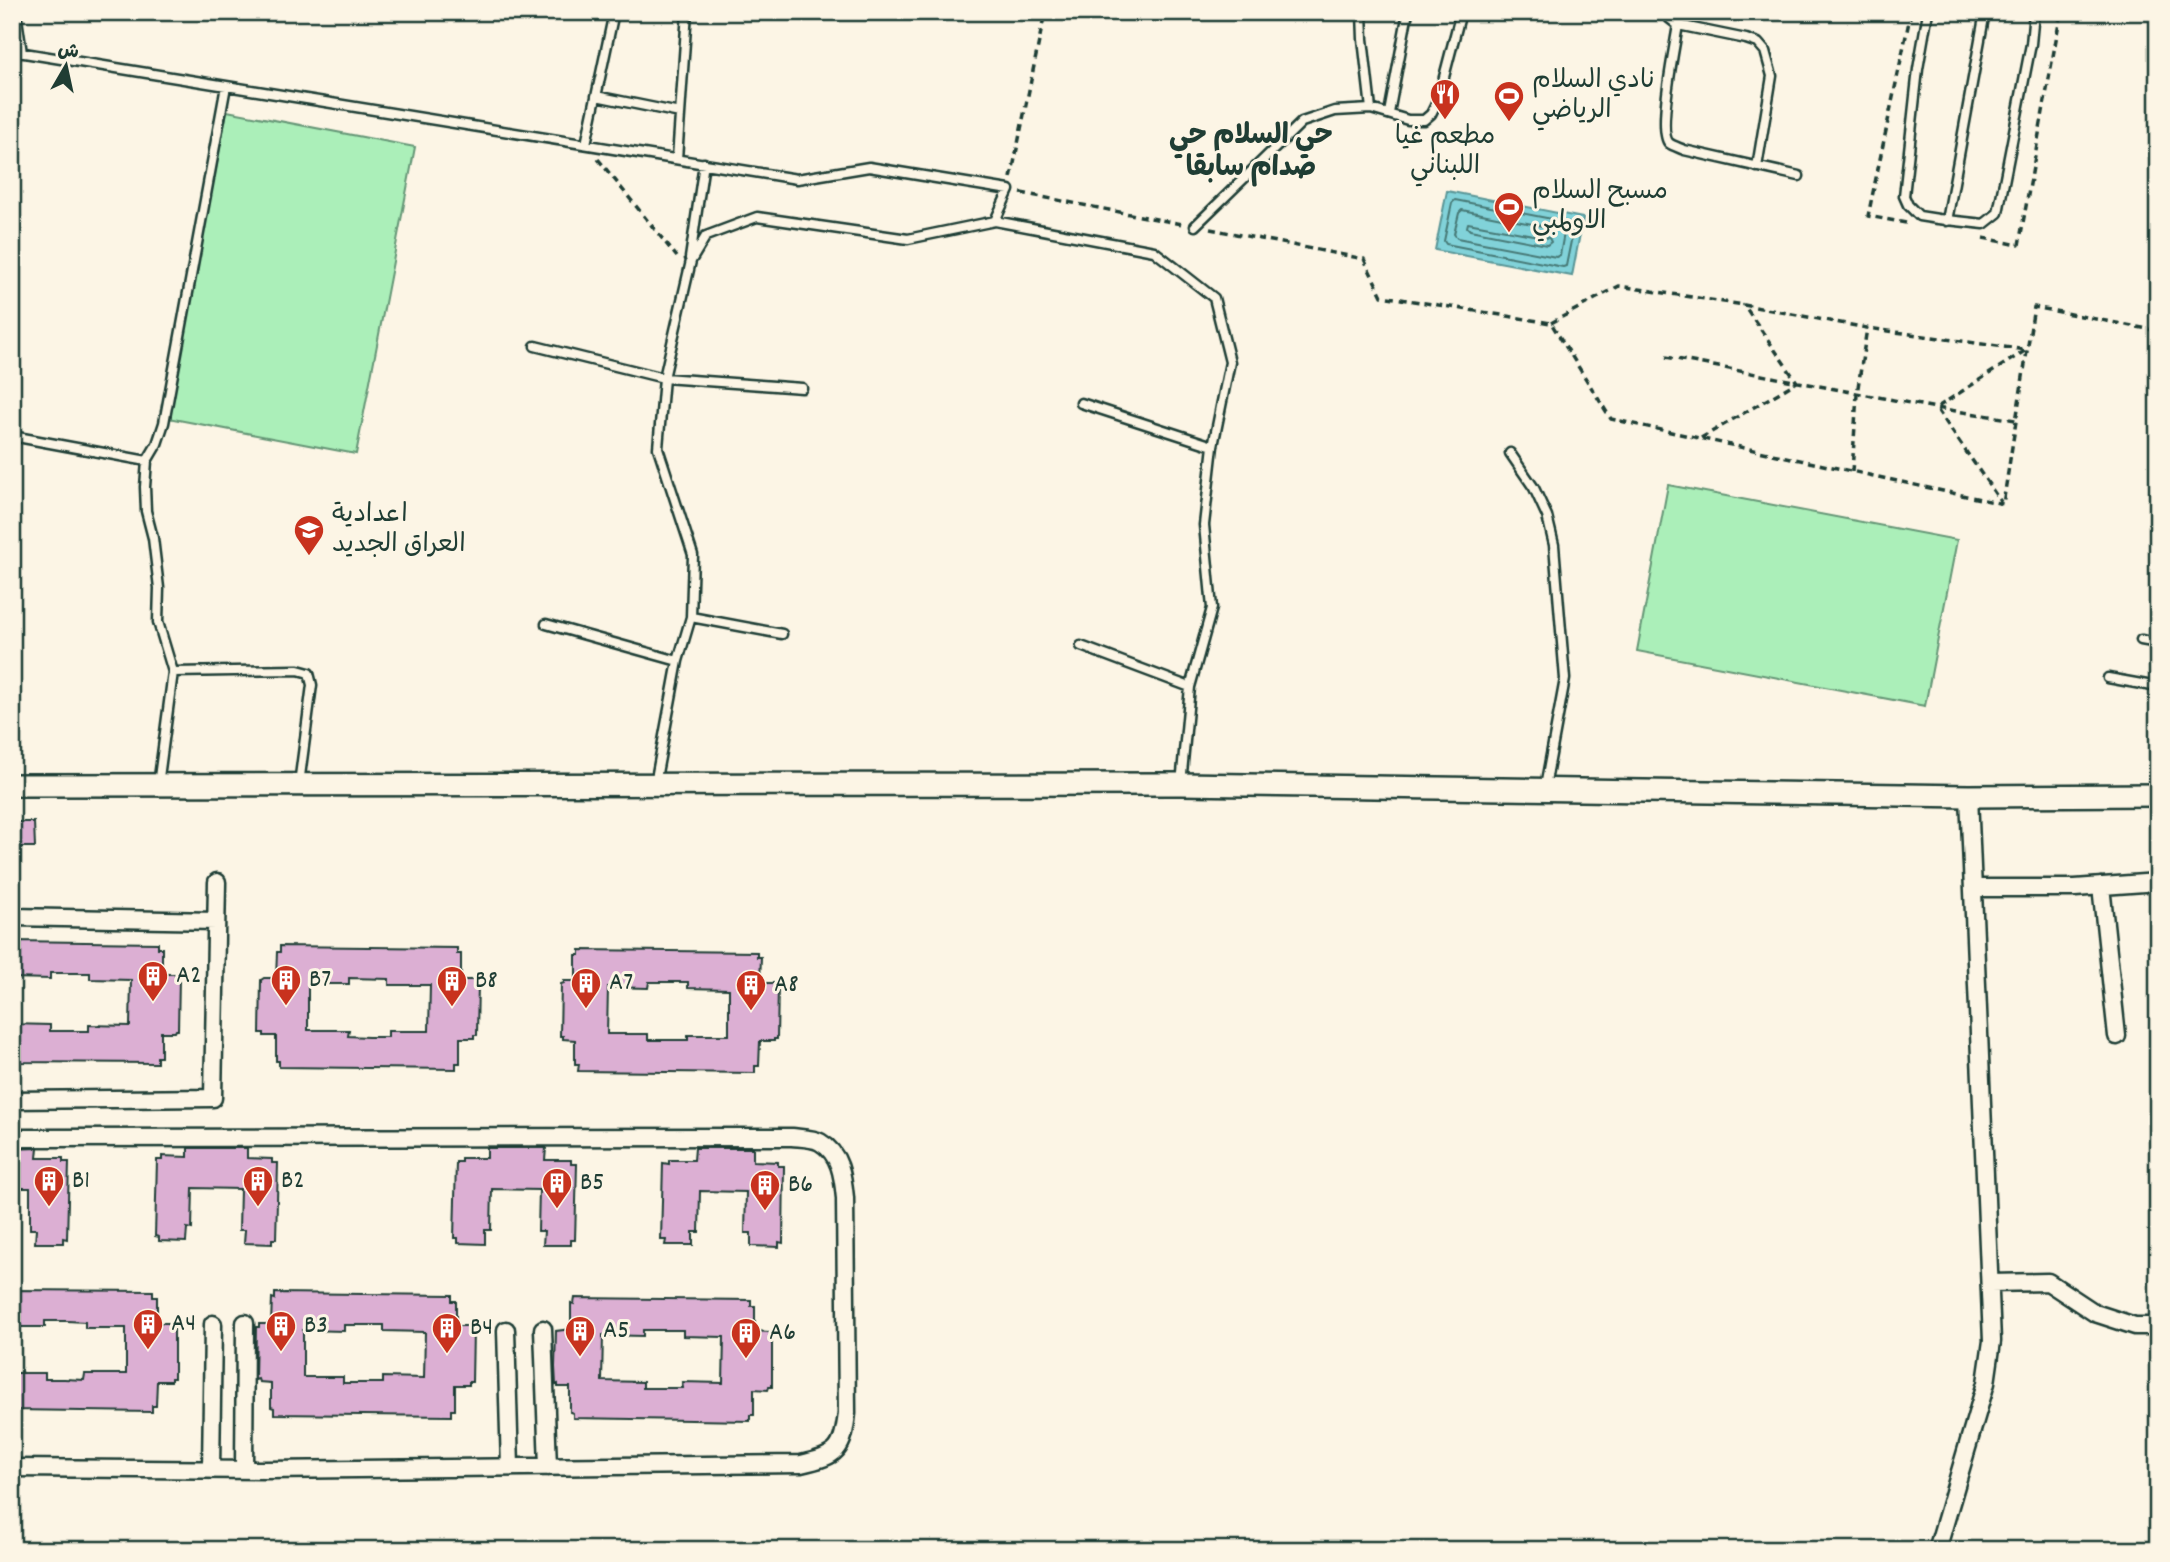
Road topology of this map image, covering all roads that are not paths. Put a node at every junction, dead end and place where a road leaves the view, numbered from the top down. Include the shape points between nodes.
1 (16, 12) edge
2 (614, 12) edge
3 (687, 12) edge
4 (1362, 12) edge
5 (1408, 12) edge
6 (1461, 12) edge
7 (1667, 12) edge
8 (1928, 12) edge
9 (1985, 12) edge
10 (2034, 12) edge
11 (1678, 25) junction
12 (12, 51) edge
13 (22, 53) junction
14 (226, 86) junction
15 (596, 96) junction
16 (1371, 109) junction
17 (680, 113) junction
18 (1390, 113) junction
19 (586, 144) junction
20 (677, 159) junction
21 (704, 163) junction
22 (1757, 167) junction
23 (1799, 176) dead end
24 (995, 221) junction
25 (1947, 221) junction
26 (1195, 226) road end
27 (688, 271) junction
28 (535, 346) dead end
29 (664, 378) junction
30 (802, 388) dead end
31 (1081, 403) dead end
32 (12, 436) edge
33 (1213, 446) junction
34 (1510, 453) dead end
35 (147, 461) junction
36 (691, 617) junction
37 (546, 624) dead end
38 (782, 634) dead end
39 (2141, 640) dead end
40 (2158, 643) edge
41 (1081, 646) dead end
42 (678, 661) junction
43 (173, 672) junction
44 (2108, 678) dead end
45 (1190, 687) junction
46 (2158, 687) edge
47 (299, 784) junction
48 (655, 784) junction
49 (1181, 784) junction
50 (12, 785) edge
51 (158, 785) junction
52 (1545, 790) junction
53 (2158, 795) edge
54 (1969, 796) junction
55 (217, 882) dead end
56 (2158, 882) edge
57 (2101, 886) junction
58 (1973, 888) junction
59 (12, 917) edge
60 (216, 921) junction
61 (2117, 1036) dead end
62 (12, 1100) edge
63 (12, 1138) edge
64 (1990, 1283) junction
65 (245, 1323) dead end
66 (213, 1324) dead end
67 (2158, 1326) edge
68 (543, 1329) dead end
69 (506, 1330) dead end
70 (510, 1467) junction
71 (548, 1467) junction
72 (12, 1468) edge
73 (211, 1470) junction
74 (244, 1470) junction
75 (1937, 1550) edge

1 - 13 lane
2 - 15 lane
3 - 17 lane
4 - 16 lane
5 - 18 lane
6 - 18 lane via 1431,114 1423,120 1408,120
7 - 11 lane
8 - 25 lane via 1904,196 1919,215
9 - 25 lane
10 - 25 lane via 2032,44 1998,213 1984,224
11 - 22 lane via 1746,39 1765,51 1772,76
11 - 22 lane via 1664,135 1670,144 1684,150
12 - 13 lane
13 - 14 lane
14 - 19 lane
14 - 35 lane via 164,423
15 - 17 lane
15 - 19 lane
16 - 18 lane
16 - 26 lane via 1335,111 1302,122
17 - 20 lane
19 - 20 lane
20 - 21 lane
21 - 24 lane via 797,179 869,167 1009,190
21 - 27 lane
22 - 23 lane
24 - 27 lane via 908,239 757,217 706,236
24 - 33 lane via 1154,251 1214,298 1230,362
27 - 29 lane
28 - 29 lane
29 - 30 lane
29 - 36 lane via 658,447 693,555
31 - 33 lane
32 - 35 lane
33 - 45 lane via 1204,525 1212,608
34 - 52 lane via 1534,488 1554,545 1565,679
35 - 43 lane via 146,510 159,588 158,622
36 - 38 lane
36 - 42 lane
37 - 42 lane
39 - 40 lane
41 - 45 lane
42 - 48 lane
43 - 47 lane via 299,670 309,674 312,685
43 - 51 lane
44 - 46 lane
45 - 49 lane
47 - 48 street
47 - 51 street
48 - 49 street
49 - 52 street
50 - 51 street
52 - 54 street
53 - 54 street
54 - 58 street
55 - 60 street
56 - 57 street
57 - 58 street
57 - 61 street
58 - 64 street
59 - 60 street
60 - 62 street via 213,1098
63 - 71 street via 792,1137 819,1141 832,1152 842,1172 845,1198 847,1413 845,1434 837,1450 801,1464
64 - 67 street via 2048,1282 2095,1313 2135,1326
64 - 75 street via 1992,1341 1986,1383
65 - 74 street
66 - 73 street
68 - 71 street
69 - 70 street
70 - 71 street
70 - 74 street
72 - 73 street
73 - 74 street

